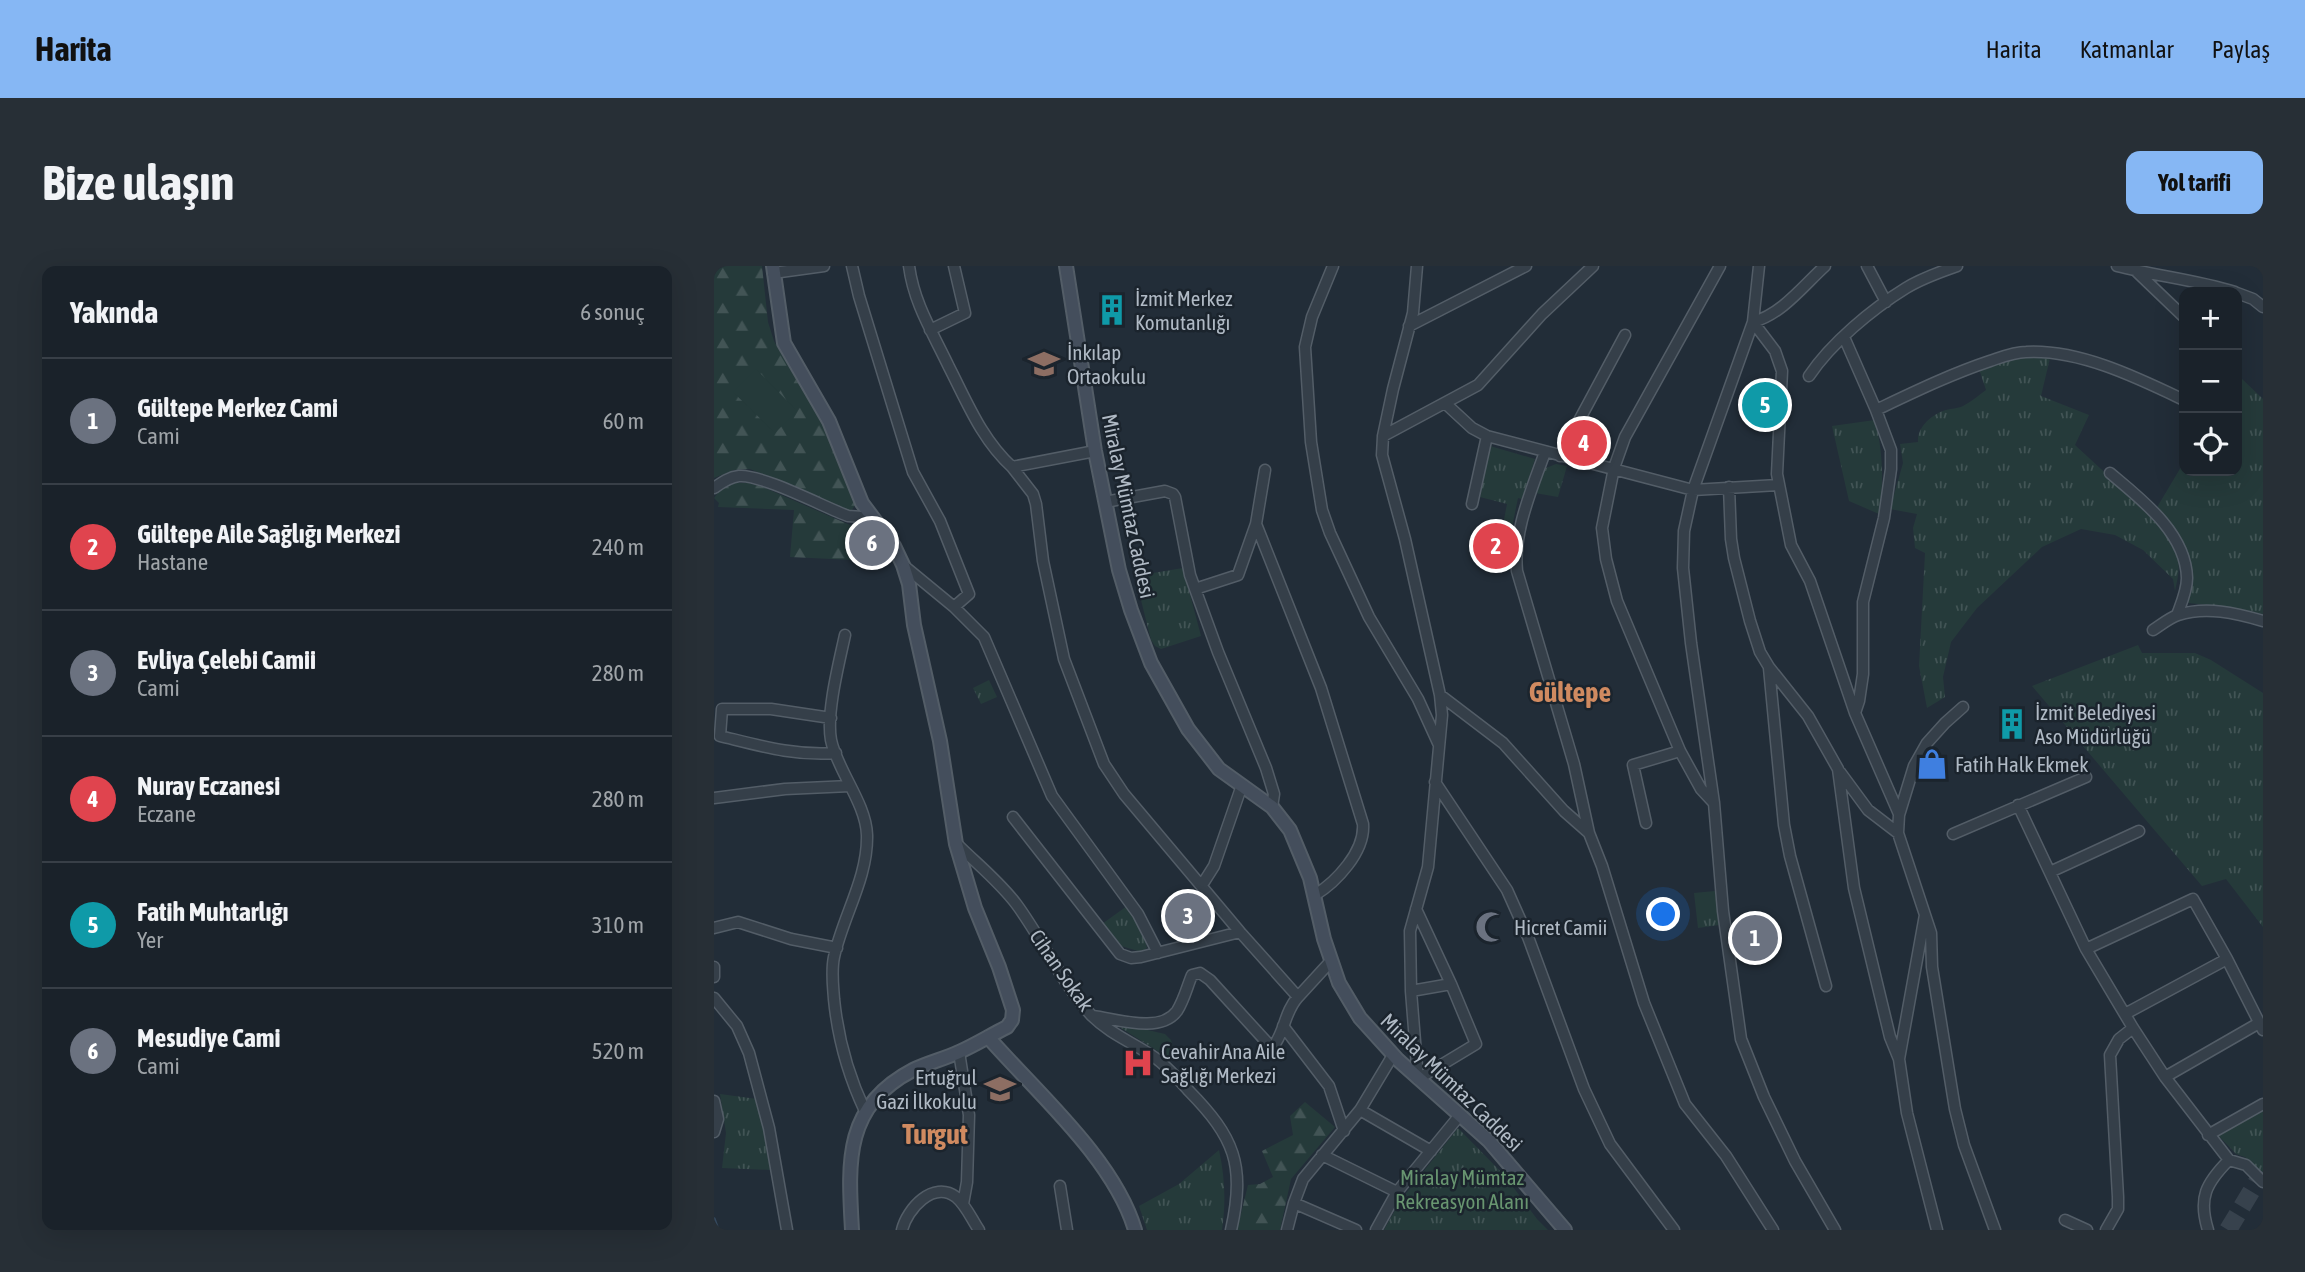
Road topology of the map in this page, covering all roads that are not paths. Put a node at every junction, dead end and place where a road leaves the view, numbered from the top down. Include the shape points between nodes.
1 (824, 266) edge
2 (852, 266) edge
3 (909, 266) edge
4 (954, 266) edge
5 (1066, 266) edge
6 (1333, 266) edge
7 (1417, 266) edge
8 (1526, 266) edge
9 (1593, 266) edge
10 (1720, 266) edge
11 (1759, 266) edge
12 (1825, 266) edge
13 (1867, 266) edge
14 (1957, 266) edge
15 (2117, 266) edge
16 (773, 270) edge
17 (2137, 271) junction
18 (2217, 287) edge
19 (2242, 295) edge
20 (1886, 302) junction
21 (2263, 307) edge
22 (2179, 312) edge
23 (1753, 322) junction
24 (1409, 326) junction
25 (930, 330) junction
26 (1625, 335) dead end
27 (1844, 337) junction
28 (1809, 376) dead end
29 (2179, 398) edge
30 (1446, 404) junction
31 (1876, 410) junction
32 (1383, 436) junction
33 (1488, 436) junction
34 (1095, 451) junction
35 (1545, 452) junction
36 (1560, 456) junction
37 (1012, 467) junction
38 (1614, 468) junction
39 (1265, 470) dead end
40 (2110, 473) dead end
41 (1778, 485) junction
42 (1728, 487) junction
43 (714, 488) edge
44 (1693, 490) junction
45 (1105, 502) junction
46 (1472, 504) dead end
47 (869, 513) junction
48 (1256, 524) junction
49 (903, 565) junction
50 (1195, 589) junction
51 (954, 607) junction
52 (2177, 615) junction
53 (2263, 621) edge
54 (2153, 630) dead end
55 (845, 635) dead end
56 (1769, 667) junction
57 (1440, 695) junction
58 (1963, 707) dead end
59 (1855, 713) junction
60 (831, 718) junction
61 (1439, 746) junction
62 (1680, 751) junction
63 (836, 753) junction
64 (1838, 769) junction
65 (2086, 777) dead end
66 (1435, 782) junction
67 (1242, 785) junction
68 (850, 786) junction
69 (714, 798) edge
70 (1714, 803) junction
71 (2018, 805) junction
72 (1272, 807) junction
73 (1899, 815) junction
74 (1013, 817) dead end
75 (1646, 823) dead end
76 (2139, 831) dead end
77 (1589, 833) junction
78 (1898, 834) junction
79 (1953, 834) dead end
80 (956, 844) junction
81 (2050, 872) junction
82 (1202, 885) junction
83 (1315, 895) junction
84 (1416, 909) junction
85 (1926, 913) junction
86 (714, 928) edge
87 (1240, 932) junction
88 (837, 948) junction
89 (2086, 949) junction
90 (1158, 953) junction
91 (2227, 959) junction
92 (1331, 961) junction
93 (714, 967) edge
94 (714, 977) edge
95 (1451, 984) junction
96 (1826, 986) dead end
97 (1411, 991) junction
98 (1298, 997) junction
99 (714, 998) edge
100 (2125, 1014) junction
101 (1093, 1016) junction
102 (1283, 1026) junction
103 (2261, 1026) edge
104 (2133, 1028) junction
105 (988, 1037) junction
106 (959, 1052) junction
107 (1393, 1055) junction
108 (1899, 1059) junction
109 (2165, 1077) junction
110 (1418, 1079) junction
111 (714, 1101) edge
112 (2263, 1104) edge
113 (1360, 1110) junction
114 (864, 1111) junction
115 (1460, 1115) junction
116 (1344, 1130) junction
117 (714, 1132) edge
118 (2208, 1135) junction
119 (1430, 1151) junction
120 (1322, 1155) junction
121 (2229, 1160) junction
122 (2263, 1182) edge
123 (1060, 1186) dead end
124 (1396, 1192) junction
125 (1294, 1203) junction
126 (963, 1204) junction
127 (906, 1228) edge
128 (787, 1230) edge
129 (852, 1230) edge
130 (979, 1230) edge
131 (1068, 1230) edge
132 (1135, 1230) edge
133 (1231, 1230) edge
134 (1287, 1230) edge
135 (1356, 1230) edge
136 (1376, 1230) edge
137 (1565, 1230) edge
138 (1674, 1230) edge
139 (1773, 1230) edge
140 (1835, 1230) edge
141 (1937, 1230) edge
142 (1994, 1230) edge
143 (2066, 1230) edge
144 (2087, 1230) edge
145 (2106, 1230) edge
146 (2208, 1230) edge

1 - 16 street
2 - 51 street via 913,472 940,521 969,594
3 - 25 street via 916,300
4 - 25 street via 965,313
5 - 34 main road, Miralay Mümtaz Caddesi
6 - 61 street via 1305,347 1311,442 1322,510 1369,617 1418,699
7 - 24 street
8 - 24 street
9 - 30 street via 1542,314 1486,378
10 - 38 street via 1636,416
11 - 23 street
12 - 23 street via 1777,311
13 - 20 street
14 - 20 street via 1923,279
15 - 17 street
16 - 47 main road via 783,343 829,422
17 - 18 street
17 - 22 street
19 - 21 street
20 - 27 street
23 - 41 street via 1775,351 1782,371
23 - 44 street
24 - 32 street
25 - 37 street via 991,447
26 - 36 street
27 - 28 street
27 - 31 street
29 - 31 street via 2112,368 2028,351 1954,374
30 - 32 street
30 - 33 street
31 - 59 street via 1891,450 1891,469 1863,602 1863,674
32 - 57 street via 1384,466
33 - 35 street
33 - 46 street
34 - 37 street
34 - 45 main road, Miralay Mümtaz Caddesi
35 - 36 street
35 - 77 street via 1520,529 1517,572 1574,764
36 - 38 street
37 - 82 street via 1036,504 1064,659 1094,743 1118,786
38 - 44 street
38 - 62 street via 1602,528 1611,584
39 - 48 street
40 - 52 street via 2151,510 2180,549 2187,578
41 - 42 street
41 - 59 street via 1793,551 1811,581
42 - 44 street
42 - 56 street via 1734,558 1750,621
43 - 47 street via 730,478 749,477 848,516
44 - 70 street via 1684,531 1683,568
45 - 50 street via 1165,491 1173,494
45 - 67 main road, Miralay Mümtaz Caddesi via 1123,583 1151,663 1199,744 1219,769
47 - 49 main road
48 - 50 street via 1238,575
48 - 83 street via 1321,688 1363,824 1348,865
49 - 51 street
49 - 80 main road via 940,741
50 - 72 street via 1266,768 1274,794
51 - 90 street via 984,636 1052,796 1138,914
52 - 53 street via 2229,612
52 - 54 street
55 - 60 street
56 - 64 street via 1808,716
56 - 96 street via 1784,825
57 - 61 street
57 - 77 street via 1503,743
58 - 73 street via 1920,754
59 - 73 street
60 - 63 street
60 - 63 street via 771,709 722,709 720,736 791,753
61 - 66 street
62 - 70 street
62 - 75 street via 1633,765
63 - 68 street
64 - 78 street via 1868,810
64 - 108 street via 1854,888 1889,1037
65 - 71 street
66 - 84 street via 1426,880
66 - 138 street via 1507,890 1584,1089 1611,1144
67 - 72 main road, Miralay Mümtaz Caddesi
67 - 82 street via 1214,866
68 - 69 street
68 - 88 street via 867,838 854,901
70 - 140 street via 1741,1039 1795,1161
71 - 79 street
71 - 81 street
72 - 83 main road, Miralay Mümtaz Caddesi via 1290,830
73 - 78 street
74 - 90 street via 1120,954 1135,958
76 - 81 street
77 - 139 street via 1644,1003 1685,1104 1726,1156
78 - 85 street
80 - 101 street, Cihan Sokak via 1014,901
80 - 105 main road via 1013,1010 1007,1027
81 - 89 street
82 - 87 street
83 - 92 main road, Miralay Mümtaz Caddesi
84 - 95 street
84 - 97 street via 1410,931
85 - 108 street
85 - 142 street via 1955,1109
86 - 88 street via 738,922
87 - 90 street
87 - 98 street
88 - 114 street via 832,971 837,1030
89 - 91 street via 2193,899
89 - 100 street
91 - 100 street
91 - 103 street
92 - 98 street
92 - 107 main road, Miralay Mümtaz Caddesi via 1352,1006
93 - 94 street
95 - 97 street
95 - 110 street via 1476,1044
97 - 110 street
98 - 102 street
99 - 128 street via 737,1026 749,1053 769,1128
100 - 104 street
101 - 102 street via 1161,1022 1175,1013 1192,975 1200,973 1272,1048
101 - 133 street, Cihan Sokak via 1157,1059 1222,1128 1237,1162
102 - 116 street via 1329,1086
103 - 109 street
104 - 109 street
104 - 145 street via 2110,1055 2118,1209
105 - 106 main road
105 - 132 main road via 1097,1159
106 - 114 main road via 914,1069
106 - 126 street via 969,1115
107 - 110 main road, Miralay Mümtaz Caddesi
107 - 113 street
108 - 141 street via 1907,1113
109 - 118 street
110 - 115 main road, Miralay Mümtaz Caddesi
111 - 117 street via 718,1119
112 - 118 street
113 - 116 street
113 - 119 street
114 - 129 main road via 852,1156
115 - 119 street
115 - 137 main road, Miralay Mümtaz Caddesi via 1504,1156
116 - 120 street
118 - 121 street
119 - 124 street
120 - 124 street
120 - 125 street via 1303,1179
121 - 122 street via 2246,1165
121 - 146 street via 2203,1197
123 - 131 street
124 - 136 street
125 - 134 street
125 - 135 street
126 - 127 street via 943,1192 929,1195 912,1208
126 - 130 street
143 - 144 street via 2065,1220

